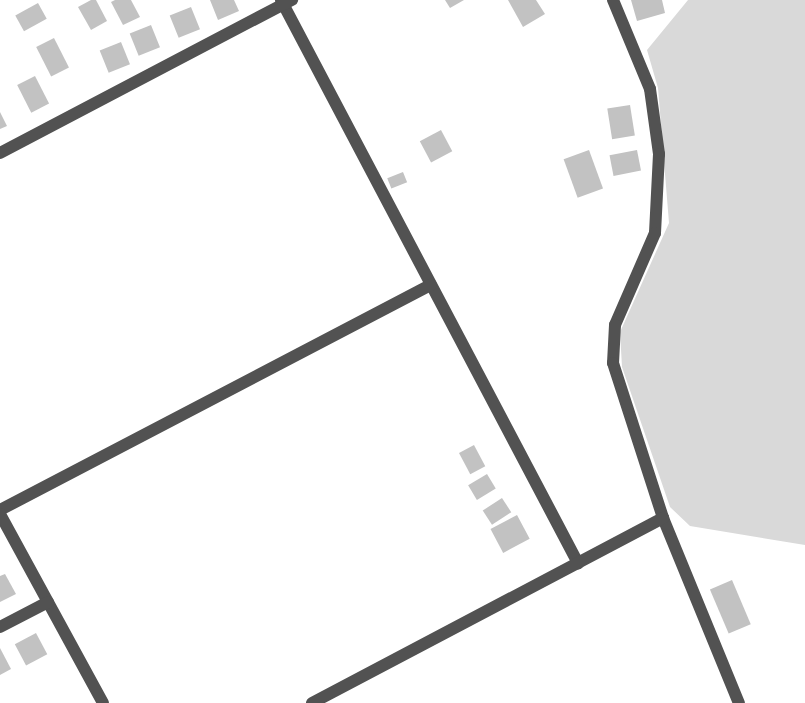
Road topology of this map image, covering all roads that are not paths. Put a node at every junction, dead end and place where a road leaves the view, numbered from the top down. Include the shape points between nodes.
1 (613, 0) edge
2 (285, 1) edge
3 (0, 153) edge
4 (431, 285) junction
5 (0, 512) edge
6 (663, 518) junction
7 (578, 563) junction
8 (48, 602) junction
9 (0, 627) edge
10 (102, 703) edge
11 (312, 703) edge
12 (740, 703) edge

1 - 6 street via 650,89 659,154 655,233 615,325 613,363
2 - 3 street
2 - 4 street
4 - 5 street
4 - 7 street
5 - 8 street
6 - 7 street
6 - 12 street
7 - 11 street
8 - 9 street
8 - 10 street

